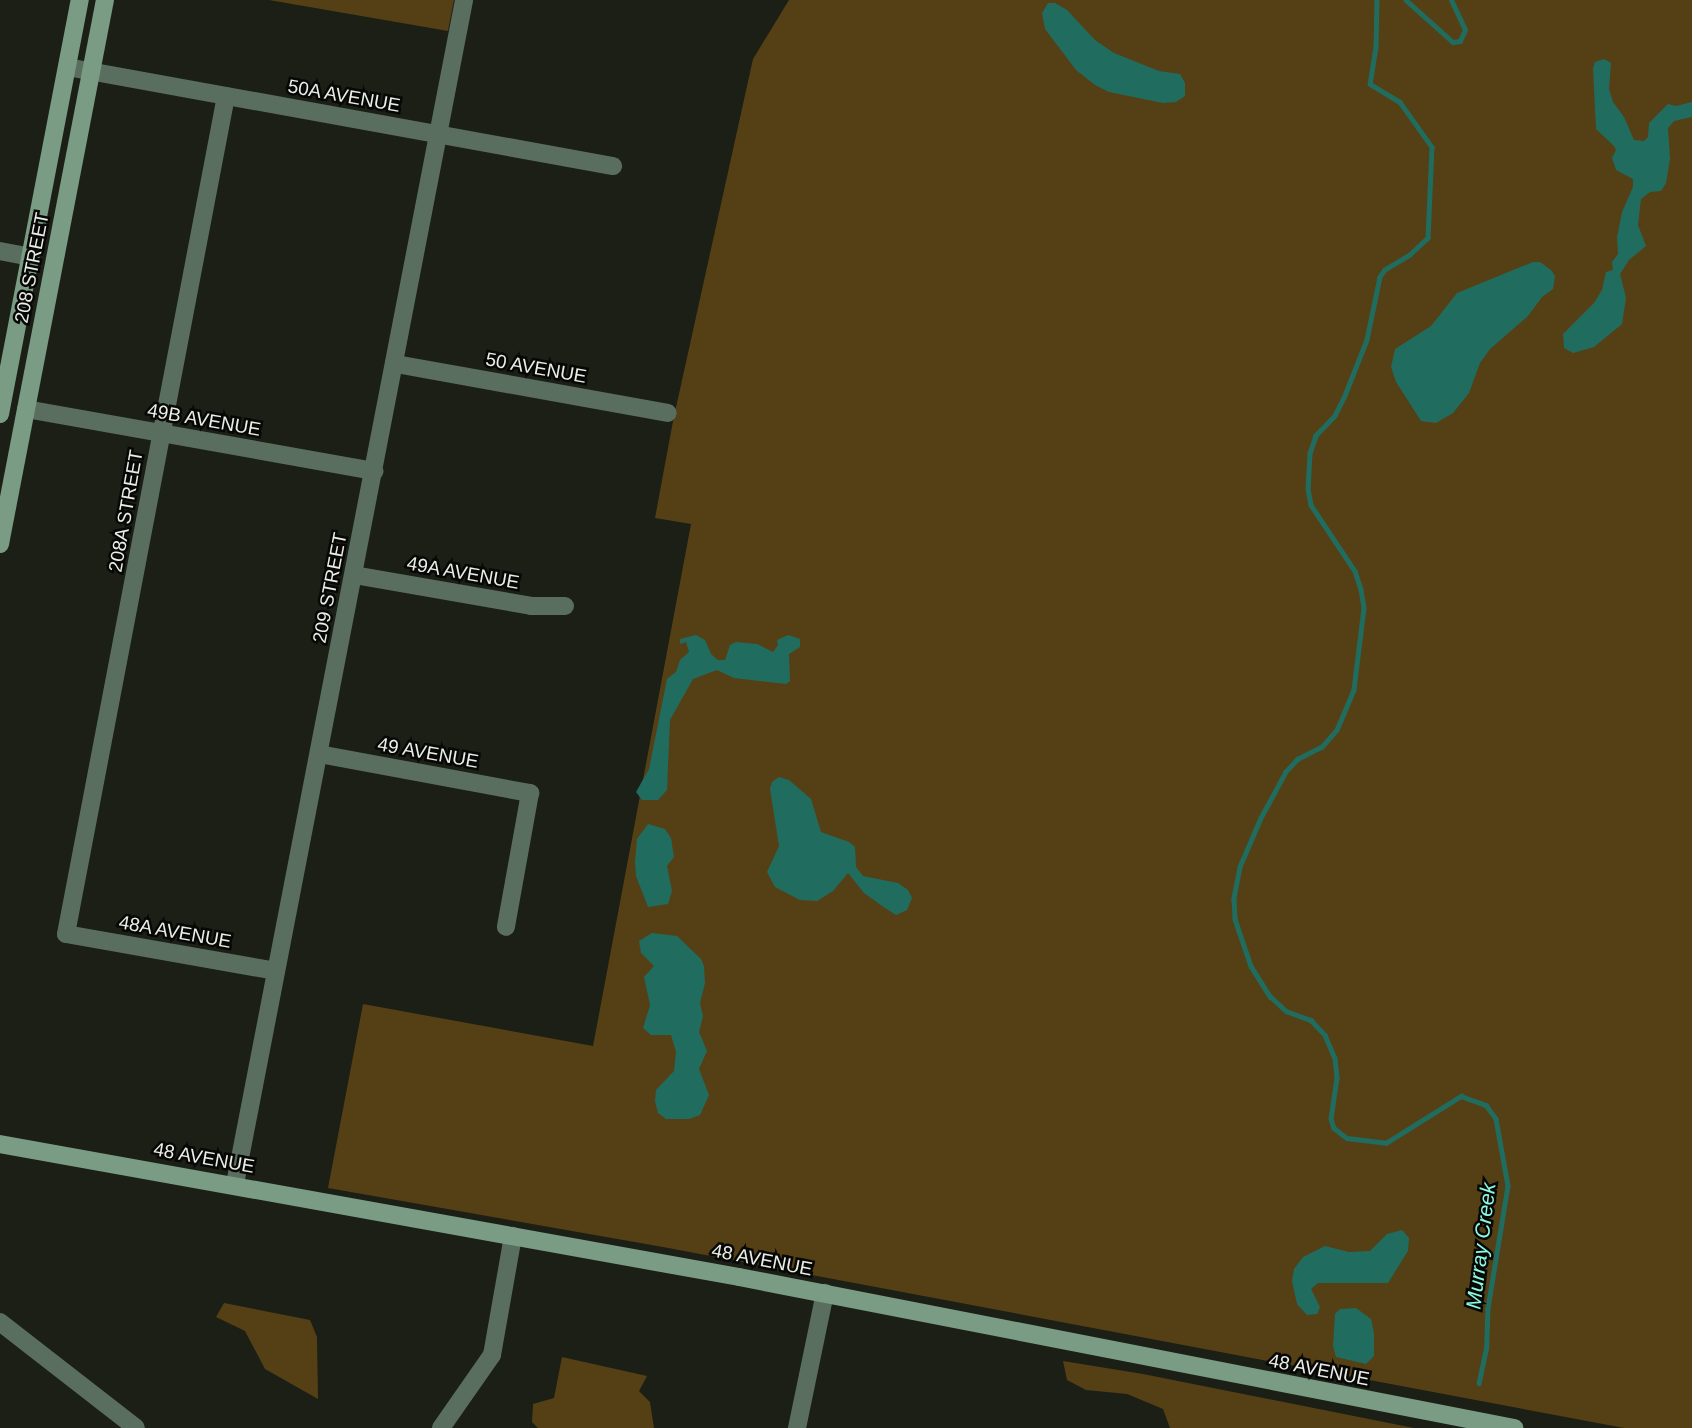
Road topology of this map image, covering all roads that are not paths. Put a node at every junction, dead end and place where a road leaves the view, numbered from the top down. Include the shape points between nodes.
1 (80, 0) edge
2 (105, 0) edge
3 (464, 0) edge
4 (67, 67) junction
5 (91, 72) junction
6 (226, 96) junction
7 (439, 135) junction
8 (613, 166) dead end
9 (0, 251) edge
10 (30, 257) junction
11 (396, 364) junction
12 (26, 409) junction
13 (668, 413) dead end
14 (0, 414) edge
15 (161, 433) junction
16 (375, 471) junction
17 (0, 544) edge
18 (354, 575) junction
19 (565, 606) dead end
20 (319, 754) junction
21 (506, 928) dead end
22 (66, 934) joint
23 (276, 971) junction
24 (0, 1144) edge
25 (235, 1184) junction
26 (513, 1236) junction
27 (825, 1293) junction
28 (0, 1322) edge
29 (136, 1428) edge
30 (442, 1428) edge
31 (797, 1428) edge
32 (1514, 1428) edge

1 - 4 main road, 208 STREET
2 - 5 main road, 208 STREET
3 - 7 street, 209 STREET
4 - 5 street, 50A AVENUE
4 - 10 main road, 208 STREET
5 - 6 street, 50A AVENUE
5 - 12 main road, 208 STREET
6 - 7 street, 50A AVENUE
6 - 15 street, 208A STREET
7 - 8 street, 50A AVENUE
7 - 11 street, 209 STREET
9 - 10 street
10 - 14 main road, 208 STREET
11 - 13 street, 50 AVENUE
11 - 16 street, 209 STREET
12 - 15 street, 49B AVENUE
12 - 17 main road, 208 STREET
15 - 16 street, 49B AVENUE
15 - 22 street, 208A STREET
16 - 18 street, 209 STREET
18 - 19 street, 49A AVENUE via 531,606
18 - 20 street, 209 STREET
20 - 21 street, 49 AVENUE via 530,793
20 - 23 street, 209 STREET
22 - 23 street, 48A AVENUE
23 - 25 street, 209 STREET
24 - 25 main road, 48 AVENUE
25 - 26 main road, 48 AVENUE
26 - 27 main road, 48 AVENUE
26 - 30 street via 492,1355
27 - 31 street
27 - 32 main road, 48 AVENUE
28 - 29 street

